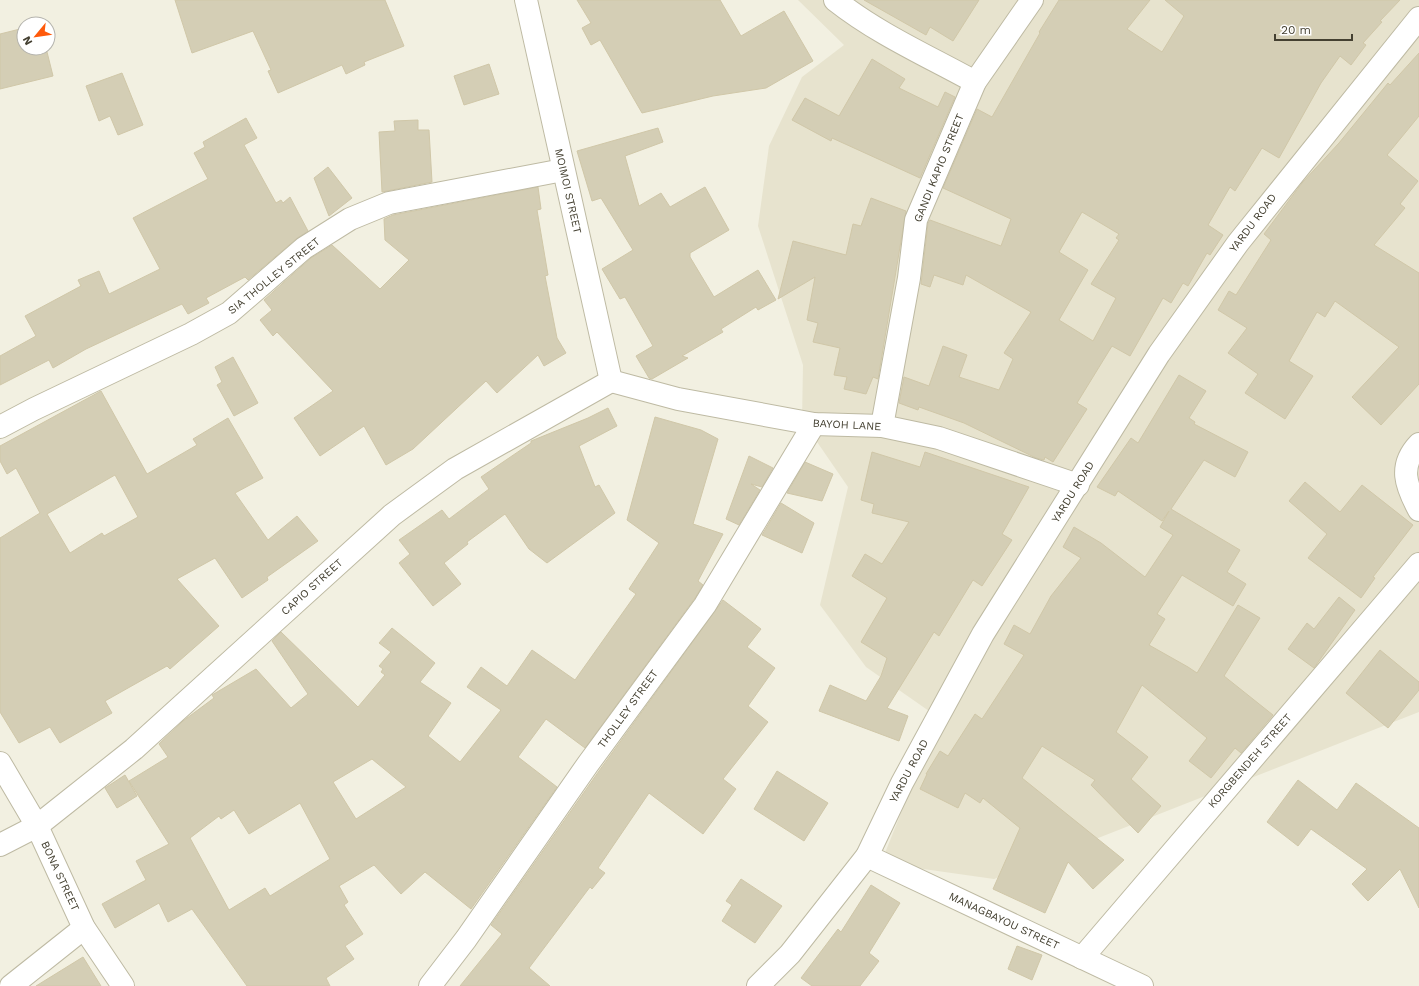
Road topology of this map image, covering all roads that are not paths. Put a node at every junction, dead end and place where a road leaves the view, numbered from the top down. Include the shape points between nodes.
1 (526, 0) edge
2 (835, 0) edge
3 (1032, 0) edge
4 (1415, 30) edge
5 (975, 82) junction
6 (563, 170) junction
7 (611, 381) junction
8 (814, 424) junction
9 (882, 426) junction
10 (0, 427) edge
11 (1419, 444) edge
12 (1078, 485) junction
13 (1419, 510) edge
14 (1419, 564) edge
15 (0, 763) edge
16 (37, 826) junction
17 (0, 844) edge
18 (866, 856) junction
19 (84, 928) junction
20 (1082, 958) junction
21 (11, 986) edge
22 (123, 986) edge
23 (430, 986) edge
24 (758, 986) edge
25 (1142, 986) edge

1 - 6 street, MOIMOI STREET
2 - 5 street via 884,33
3 - 5 street, GANDI KAPIO STREET
4 - 12 street, YARDU ROAD via 1238,243 1159,354
5 - 9 street, GANDI KAPIO STREET via 916,220 909,278
6 - 7 street, MOIMOI STREET
6 - 10 street, SIA THOLLEY STREET via 389,203 350,219 304,248 229,313
7 - 8 street, BAYOH LANE via 678,399
7 - 16 street, CAPIO STREET via 455,469 392,515 134,749
8 - 9 street, BAYOH LANE
8 - 23 street, THOLLEY STREET via 705,605
9 - 12 street, BAYOH LANE via 939,438
11 - 13 street via 1405,467 1408,487
12 - 18 street, YARDU ROAD via 983,634 902,782
14 - 20 street, KORGBENDEH STREET
15 - 16 street, BONA STREET
16 - 17 street, CAPIO STREET
16 - 19 street, BONA STREET
18 - 20 street, MANAGBAYOU STREET
18 - 24 street, YARDU ROAD via 790,954
19 - 21 street
19 - 22 street, BONA STREET
20 - 25 street, MANAGBAYOU STREET

